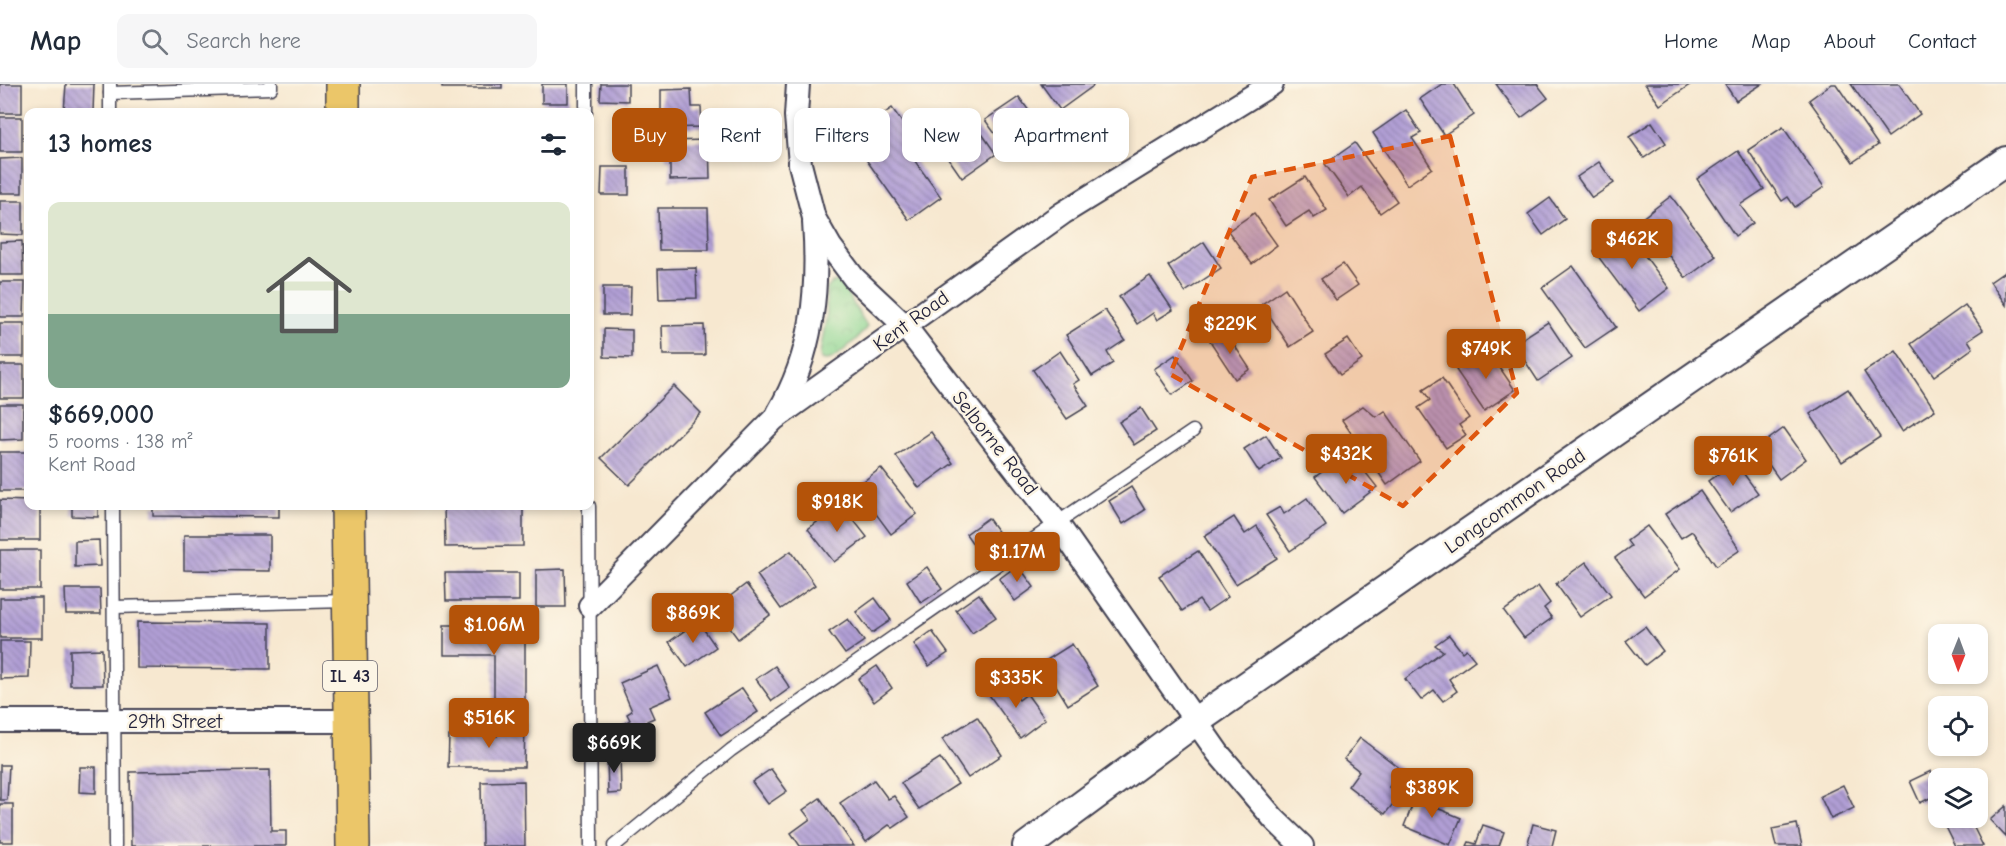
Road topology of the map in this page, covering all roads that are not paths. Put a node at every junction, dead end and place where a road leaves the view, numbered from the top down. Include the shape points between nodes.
1 (271, 84) edge
2 (343, 84) edge
3 (586, 84) edge
4 (798, 84) edge
5 (1272, 84) edge
6 (200, 87) edge
7 (110, 88) edge
8 (129, 88) edge
9 (110, 108) edge
10 (343, 108) edge
11 (586, 108) edge
12 (2006, 161) edge
13 (814, 218) junction
14 (904, 326) junction
15 (774, 419) junction
16 (1193, 431) dead end
17 (113, 510) edge
18 (348, 510) edge
19 (589, 510) edge
20 (1057, 523) junction
21 (349, 601) junction
22 (590, 606) junction
23 (114, 607) junction
24 (0, 721) edge
25 (114, 721) junction
26 (351, 721) junction
27 (1196, 721) junction
28 (115, 846) edge
29 (353, 846) edge
30 (591, 846) edge
31 (614, 846) edge
32 (1027, 846) edge
33 (1302, 846) edge

1 - 6 lane
2 - 10 main road
3 - 11 lane
4 - 13 street, Selborne Road via 800,165
5 - 14 street, Kent Road via 1063,213
6 - 8 lane
7 - 8 lane
7 - 9 lane
12 - 27 street, Longcommon Road
13 - 14 street, Selborne Road via 854,278
13 - 15 street, Selborne Road via 817,275 809,338 791,391
14 - 15 street, Kent Road
14 - 20 street, Selborne Road
15 - 22 street, Kent Road
16 - 20 lane
17 - 23 lane
18 - 21 main road, IL 43
19 - 22 lane
20 - 27 street, Selborne Road
20 - 31 lane via 731,750
21 - 23 lane
21 - 26 main road, IL 43
22 - 30 lane
23 - 25 lane
24 - 25 street, 29th Street
25 - 26 street, 29th Street
25 - 28 lane
26 - 29 main road, IL 43
27 - 32 street, Longcommon Road
27 - 33 street, Selborne Road via 1218,753

